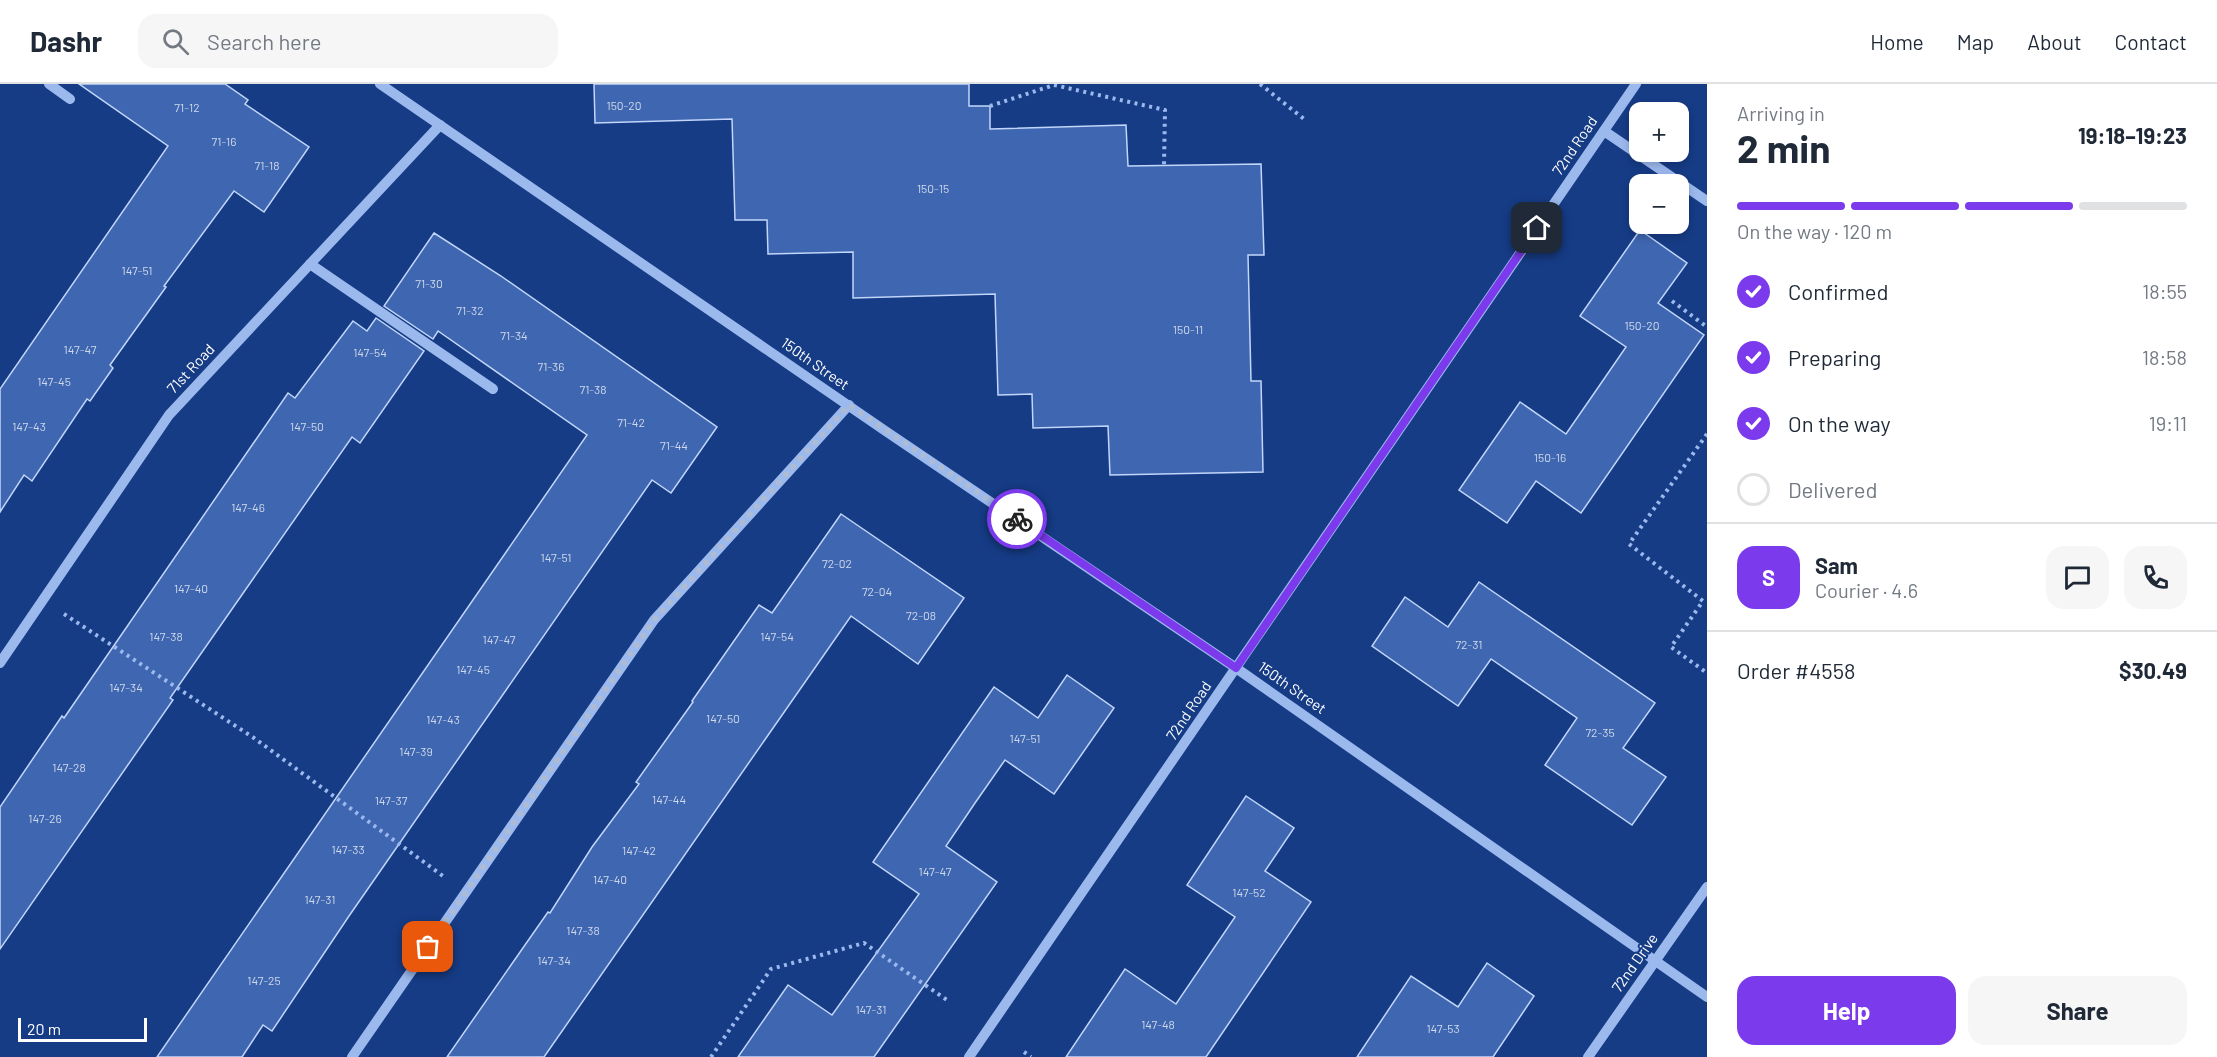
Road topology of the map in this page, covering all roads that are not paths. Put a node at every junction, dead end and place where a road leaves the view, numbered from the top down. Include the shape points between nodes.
1 (49, 84) edge
2 (380, 84) edge
3 (1636, 84) edge
4 (70, 99) dead end
5 (440, 125) junction
6 (1604, 131) junction
7 (1707, 201) edge
8 (310, 264) junction
9 (493, 389) dead end
10 (849, 405) junction
11 (0, 663) edge
12 (1236, 668) junction
13 (1707, 886) edge
14 (1655, 961) junction
15 (1707, 997) edge
16 (352, 1057) edge
17 (969, 1057) edge
18 (1588, 1057) edge

1 - 4 street
2 - 5 street, 150th Street
3 - 6 street, 72nd Road
5 - 8 street, 71st Road
5 - 10 street, 150th Street
6 - 7 street
6 - 12 street, 72nd Road
8 - 9 street
8 - 11 street, 71st Road via 169,415
10 - 12 street, 150th Street
10 - 16 street via 654,620
12 - 14 street, 150th Street
12 - 17 street, 72nd Road
13 - 14 street, 72nd Drive
14 - 15 street, 150th Street
14 - 18 street, 72nd Drive

